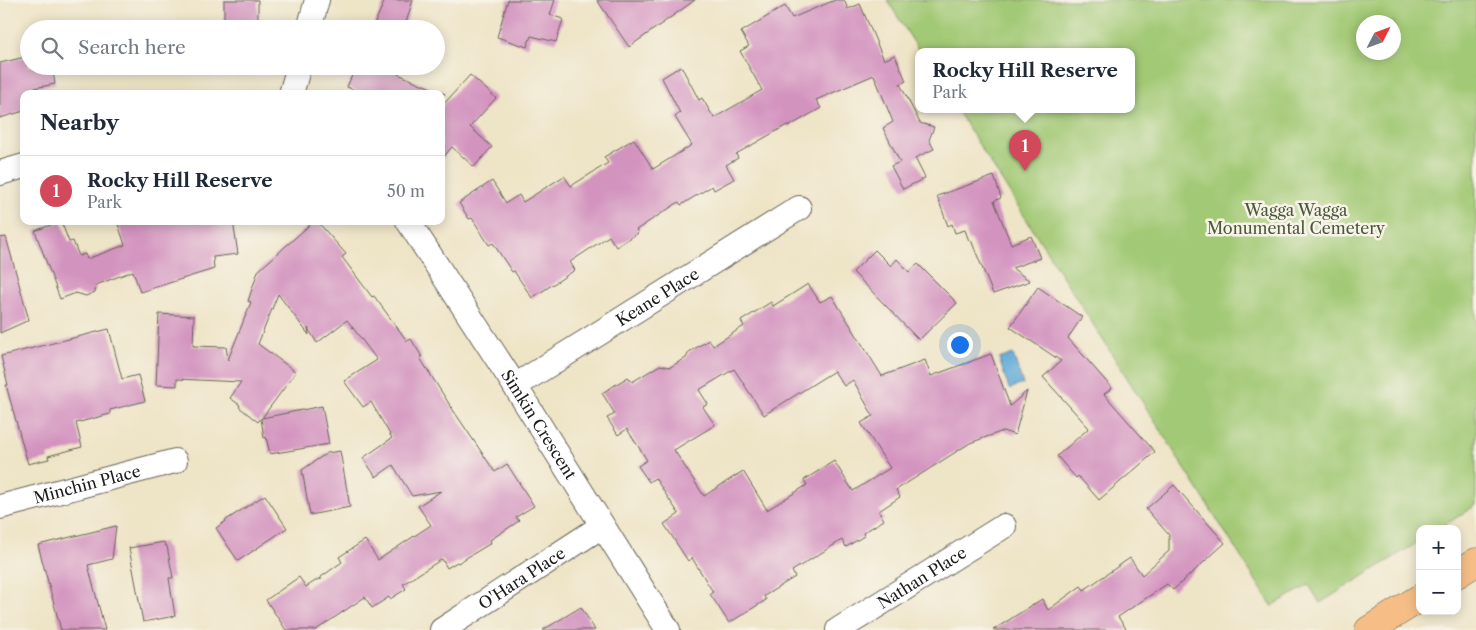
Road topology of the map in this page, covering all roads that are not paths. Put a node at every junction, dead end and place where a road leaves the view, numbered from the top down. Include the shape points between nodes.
1 (317, 0) edge
2 (311, 20) edge
3 (296, 75) edge
4 (292, 90) edge
5 (20, 167) edge
6 (0, 173) edge
7 (798, 208) dead end
8 (411, 225) edge
9 (515, 386) junction
10 (175, 462) dead end
11 (0, 507) edge
12 (602, 526) junction
13 (1004, 526) dead end
14 (1476, 562) edge
15 (1461, 571) edge
16 (1416, 601) edge
17 (442, 630) edge
18 (668, 630) edge
19 (838, 630) edge
20 (1369, 630) edge

1 - 2 street
3 - 4 street
5 - 6 street
7 - 9 street, Keane Place
8 - 9 street, Simkin Crescent
9 - 12 street, Simkin Crescent
10 - 11 street, Minchin Place
12 - 17 street, O'Hara Place
12 - 18 street, Simkin Crescent
13 - 19 street, Nathan Place
14 - 15 main road
16 - 20 main road

